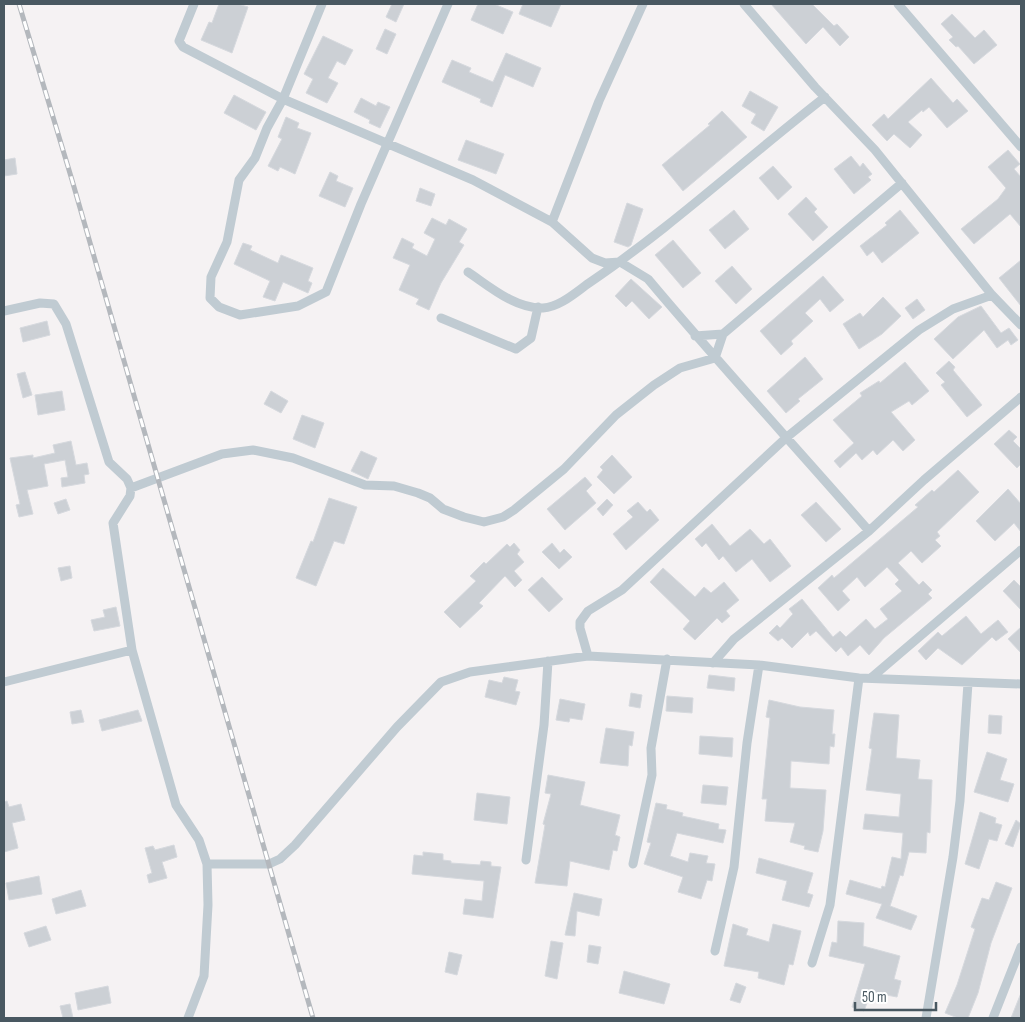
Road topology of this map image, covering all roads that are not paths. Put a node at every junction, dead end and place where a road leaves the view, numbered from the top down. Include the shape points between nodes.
1 (194, 4) edge
2 (322, 4) edge
3 (448, 4) edge
4 (643, 4) edge
5 (744, 4) edge
6 (898, 4) edge
7 (825, 97) junction
8 (283, 99) junction
9 (389, 142) junction
10 (1021, 147) edge
11 (902, 183) junction
12 (552, 222) junction
13 (620, 262) junction
14 (468, 272) dead end
15 (992, 295) junction
16 (538, 307) junction
17 (4, 311) edge
18 (441, 318) dead end
19 (1021, 325) edge
20 (723, 334) junction
21 (695, 336) junction
22 (716, 358) junction
23 (1021, 397) edge
24 (787, 436) junction
25 (131, 488) junction
26 (869, 531) junction
27 (1021, 550) edge
28 (132, 650) junction
29 (588, 656) junction
30 (667, 659) junction
31 (548, 661) junction
32 (713, 663) junction
33 (759, 665) junction
34 (859, 678) junction
35 (871, 678) junction
36 (4, 682) edge
37 (968, 683) junction
38 (1021, 684) edge
39 (526, 860) dead end
40 (207, 864) junction
41 (633, 864) dead end
42 (1021, 947) edge
43 (715, 951) dead end
44 (812, 963) dead end
45 (188, 1018) edge
46 (926, 1018) edge
47 (994, 1018) edge

1 - 8 street via 179,41 183,47
2 - 8 street
3 - 9 street
4 - 12 street
5 - 7 street
6 - 10 street
7 - 11 street
7 - 13 street
8 - 9 street
8 - 9 street via 266,128 255,158 239,180 227,242 210,277 210,298 227,312 240,315 298,306 326,292
9 - 12 street via 473,180
11 - 15 street
11 - 20 street
12 - 13 street via 592,258 605,263
13 - 16 street via 560,303
13 - 21 street via 648,279
14 - 16 street via 505,296
15 - 19 street
15 - 24 street via 953,309 919,330
16 - 18 street via 531,338 516,350
17 - 25 street via 40,303 54,304 66,324 109,462 127,479
20 - 21 street
20 - 22 street
21 - 22 street
22 - 24 street
22 - 25 street via 680,368 654,385 616,415 564,469 514,510 484,522 443,508 418,493 394,486 365,485 293,458 253,450 222,454
23 - 26 street
24 - 26 street
24 - 29 street via 622,590 582,617 580,628
25 - 28 street via 130,496 113,523
26 - 32 street via 734,639
27 - 35 street
28 - 36 street
28 - 40 street via 176,805 199,840
29 - 30 street
29 - 31 street
30 - 32 street
30 - 41 street via 651,748 652,775
31 - 39 street via 544,725
31 - 40 street via 470,672 441,682 396,727 280,859 269,864
32 - 33 street
33 - 34 street
33 - 43 street via 734,867
34 - 35 street
34 - 44 street via 830,905
35 - 37 street
37 - 38 street
37 - 46 street via 960,801
40 - 45 street via 204,976
42 - 47 street

